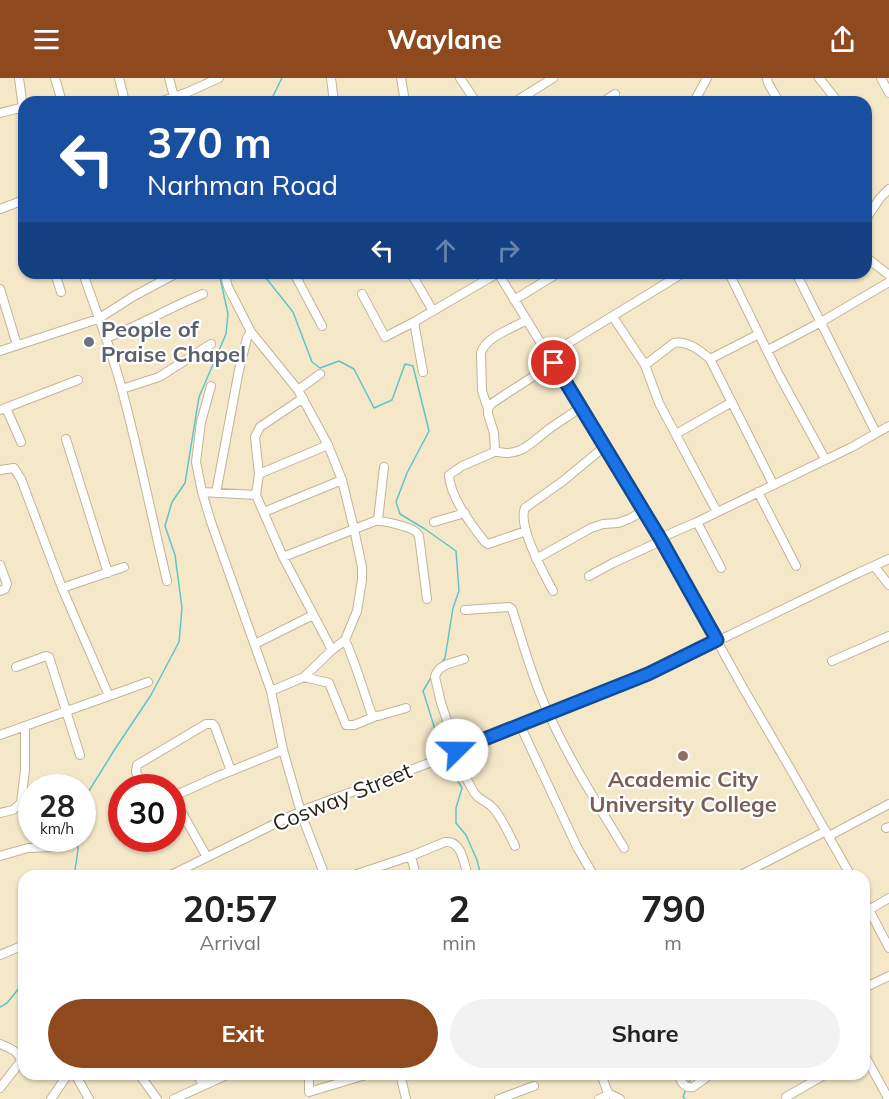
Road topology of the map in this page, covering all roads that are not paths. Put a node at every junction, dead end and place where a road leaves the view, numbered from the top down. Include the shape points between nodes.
1 (19, 78) edge
2 (55, 78) edge
3 (119, 78) edge
4 (169, 78) edge
5 (219, 78) edge
6 (332, 78) edge
7 (553, 78) edge
8 (707, 78) edge
9 (767, 78) edge
10 (819, 78) edge
11 (881, 78) edge
12 (404, 79) edge
13 (463, 79) edge
14 (889, 93) edge
15 (615, 94) dead end
16 (22, 96) edge
17 (60, 96) edge
18 (124, 96) edge
19 (174, 96) edge
20 (176, 96) edge
21 (334, 96) edge
22 (405, 96) edge
23 (473, 96) edge
24 (524, 96) edge
25 (612, 96) edge
26 (697, 96) edge
27 (776, 96) edge
28 (833, 96) edge
29 (18, 112) edge
30 (0, 113) edge
31 (889, 189) edge
32 (18, 202) edge
33 (0, 209) edge
34 (872, 210) edge
35 (872, 262) edge
36 (889, 275) edge
37 (57, 279) edge
38 (85, 279) edge
39 (166, 279) edge
40 (226, 279) edge
41 (297, 279) edge
42 (414, 279) edge
43 (488, 279) edge
44 (502, 279) edge
45 (548, 279) edge
46 (673, 279) edge
47 (732, 279) edge
48 (799, 279) edge
49 (889, 282) edge
50 (0, 290) edge
51 (61, 292) dead end
52 (203, 294) dead end
53 (362, 294) dead end
54 (514, 300) junction
55 (433, 311) junction
56 (613, 317) junction
57 (98, 319) junction
58 (527, 321) junction
59 (414, 322) junction
60 (821, 322) junction
61 (322, 326) dead end
62 (251, 332) junction
63 (759, 334) junction
64 (106, 338) junction
65 (211, 344) dead end
66 (17, 345) junction
67 (768, 350) junction
68 (0, 351) edge
69 (549, 355) junction
70 (710, 359) junction
71 (554, 363) junction
72 (645, 365) junction
73 (423, 372) dead end
74 (320, 374) dead end
75 (78, 380) dead end
76 (211, 386) dead end
77 (122, 389) junction
78 (301, 394) junction
79 (732, 402) junction
80 (580, 408) junction
81 (3, 409) edge
82 (488, 409) junction
83 (889, 426) edge
84 (876, 433) junction
85 (676, 434) junction
86 (66, 439) dead end
87 (21, 442) dead end
88 (328, 445) junction
89 (604, 447) junction
90 (495, 451) junction
91 (825, 459) junction
92 (384, 467) dead end
93 (0, 470) edge
94 (259, 474) junction
95 (342, 480) junction
96 (773, 484) junction
97 (202, 492) junction
98 (758, 492) junction
99 (216, 493) junction
100 (256, 495) junction
101 (643, 511) junction
102 (264, 512) junction
103 (717, 512) junction
104 (465, 513) junction
105 (378, 520) junction
106 (434, 522) dead end
107 (697, 522) junction
108 (354, 529) junction
109 (526, 531) junction
110 (660, 539) junction
111 (283, 557) junction
112 (536, 559) junction
113 (889, 559) edge
114 (0, 566) edge
115 (796, 566) dead end
116 (874, 566) junction
117 (124, 567) dead end
118 (721, 568) dead end
119 (108, 573) junction
120 (589, 576) dead end
121 (167, 581) dead end
122 (889, 585) edge
123 (62, 588) junction
124 (0, 591) edge
125 (553, 591) dead end
126 (427, 600) dead end
127 (465, 610) dead end
128 (314, 615) junction
129 (889, 636) edge
130 (345, 640) junction
131 (717, 640) junction
132 (255, 644) junction
133 (332, 650) junction
134 (464, 659) dead end
135 (832, 661) dead end
136 (16, 667) dead end
137 (304, 677) junction
138 (148, 682) dead end
139 (271, 691) junction
140 (110, 696) junction
141 (406, 708) dead end
142 (67, 711) junction
143 (548, 713) junction
144 (374, 717) junction
145 (520, 724) junction
146 (25, 726) junction
147 (0, 735) edge
148 (283, 750) junction
149 (458, 750) junction
150 (80, 755) dead end
151 (231, 771) junction
152 (137, 774) edge
153 (186, 791) edge
154 (889, 804) edge
155 (301, 811) junction
156 (0, 813) edge
157 (186, 820) edge
158 (828, 834) junction
159 (515, 846) dead end
160 (624, 848) dead end
161 (18, 851) edge
162 (0, 856) edge
163 (411, 856) junction
164 (207, 857) junction
165 (181, 870) edge
166 (323, 870) edge
167 (369, 870) edge
168 (414, 870) edge
169 (466, 870) edge
170 (590, 870) edge
171 (752, 870) edge
172 (848, 870) edge
173 (889, 898) edge
174 (870, 909) edge
175 (870, 916) edge
176 (18, 948) edge
177 (889, 948) edge
178 (0, 955) edge
179 (889, 976) edge
180 (870, 985) edge
181 (0, 1044) edge
182 (18, 1054) edge
183 (18, 1065) edge
184 (870, 1065) edge
185 (64, 1080) edge
186 (78, 1080) edge
187 (143, 1080) edge
188 (200, 1080) edge
189 (215, 1080) edge
190 (309, 1080) edge
191 (353, 1080) edge
192 (404, 1080) edge
193 (603, 1080) edge
194 (682, 1080) edge
195 (703, 1080) edge
196 (816, 1080) edge
197 (203, 1085) junction
198 (534, 1086) dead end
199 (0, 1088) edge
200 (608, 1093) junction
201 (310, 1096) edge
202 (786, 1097) dead end
203 (888, 1098) edge
204 (51, 1099) edge
205 (88, 1099) edge
206 (157, 1099) edge
207 (174, 1099) edge
208 (406, 1099) edge
209 (499, 1099) edge
210 (599, 1099) edge
211 (620, 1099) edge

1 - 16 street
2 - 17 street
3 - 18 street
4 - 19 street
5 - 20 street
6 - 21 street
7 - 24 street
8 - 26 street
9 - 27 street
10 - 28 street
11 - 14 street
12 - 22 street
13 - 23 street
15 - 25 street
29 - 30 street
31 - 34 street
32 - 33 street
35 - 36 street
37 - 51 street
38 - 57 street
39 - 57 street
40 - 62 street
41 - 61 street
42 - 55 street
43 - 55 street
44 - 54 street
45 - 54 street
46 - 56 street
47 - 63 street
48 - 60 street
49 - 60 street
50 - 66 street
52 - 64 street
53 - 59 street via 385,337
54 - 58 street
55 - 59 street
56 - 69 street
56 - 72 street
57 - 64 street
57 - 66 street
58 - 69 street
58 - 82 street via 489,340 482,348 482,391
59 - 73 street
60 - 67 street
60 - 84 street
62 - 78 street
62 - 99 street via 239,370
63 - 67 street
63 - 70 street
64 - 77 street
65 - 77 street via 159,377
66 - 68 street
67 - 91 street
69 - 71 street
70 - 72 street via 680,342
70 - 79 street
71 - 80 street
71 - 82 street
72 - 85 street
74 - 78 street
75 - 81 street
76 - 97 street via 196,462
77 - 121 street
78 - 88 street
78 - 94 street via 257,432
79 - 85 street
79 - 96 street
80 - 89 street
80 - 90 street via 526,448
81 - 87 street
82 - 90 street
83 - 84 street
84 - 91 street
85 - 103 street
86 - 119 street
88 - 94 street
88 - 95 street
89 - 101 street
89 - 109 street via 525,508
90 - 104 street via 449,475
91 - 96 street
92 - 105 street
93 - 123 street via 14,468 19,474
94 - 100 street
95 - 102 street
95 - 108 street
96 - 98 street
97 - 99 street
97 - 132 street
98 - 103 street
98 - 115 street
99 - 100 street
100 - 102 street
101 - 110 street
101 - 112 street via 618,523 591,528
102 - 111 street
103 - 107 street
104 - 106 street
104 - 109 street via 488,544
105 - 108 street
105 - 126 street via 417,534
107 - 110 street
107 - 118 street
108 - 111 street
108 - 130 street via 362,580 357,612
109 - 112 street
110 - 120 street
110 - 131 street
111 - 128 street
112 - 125 street
113 - 116 street, Cosway Street
114 - 124 street via 7,584
116 - 122 street
116 - 131 street, Cosway Street
117 - 119 street
119 - 123 street
123 - 140 street
127 - 143 street via 512,609
128 - 132 street
128 - 133 street
129 - 135 street
130 - 133 street
130 - 144 street
131 - 143 street, Cosway Street via 670,664
131 - 158 street
132 - 139 street
133 - 137 street
134 - 149 street via 440,667 435,674
136 - 142 street via 47,656
137 - 139 street
137 - 144 street via 329,683 346,725
138 - 140 street
139 - 148 street
140 - 142 street
141 - 144 street
142 - 146 street
142 - 150 street
143 - 145 street, Cosway Street
143 - 160 street
145 - 149 street, Cosway Street
145 - 170 street
146 - 147 street
146 - 156 street via 21,803
148 - 151 street
148 - 155 street
149 - 155 street, Cosway Street
149 - 159 street via 467,757 463,768 475,796 495,810
151 - 152 street via 215,727 209,724 137,765
151 - 153 street
154 - 158 street
155 - 164 street, Cosway Street
155 - 166 street
157 - 164 street
158 - 171 street
158 - 172 street
161 - 162 street
163 - 167 street
163 - 168 street
163 - 169 street via 451,842 461,852
164 - 165 street, Cosway Street
173 - 174 street
175 - 177 street
176 - 178 street
179 - 180 street
181 - 182 street
183 - 199 street
184 - 203 street
185 - 204 street
186 - 205 street
187 - 206 street
188 - 197 street
189 - 197 street
190 - 201 street
191 - 201 street
192 - 208 street
193 - 200 street
194 - 195 street via 690,1088
196 - 202 street
197 - 207 street
198 - 209 street
200 - 210 street
200 - 211 street

